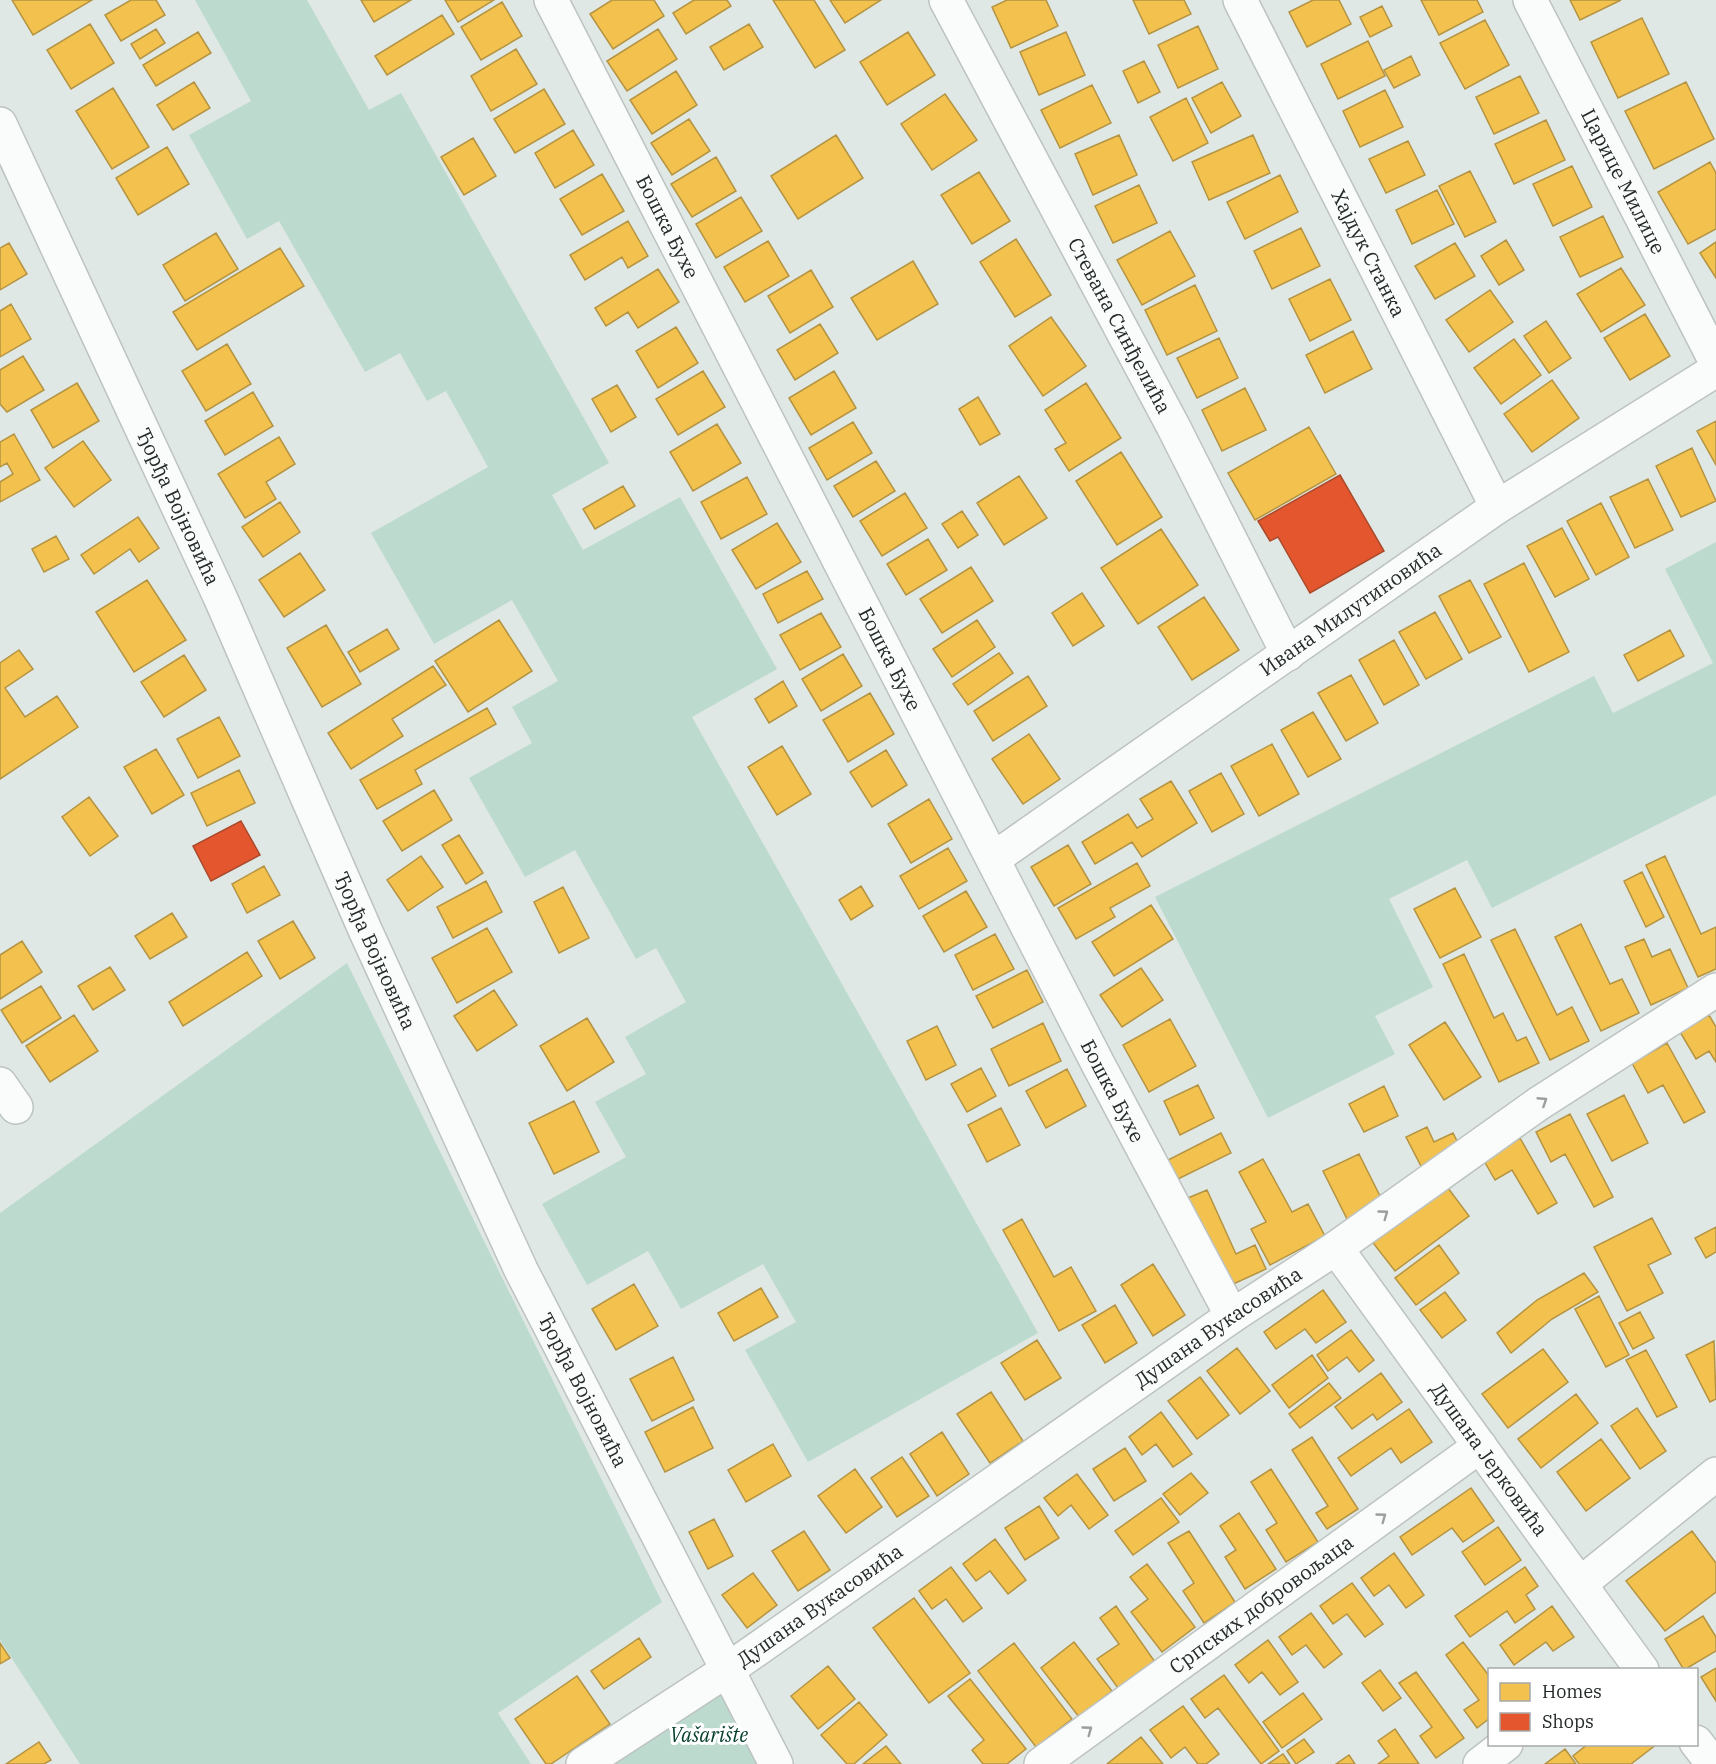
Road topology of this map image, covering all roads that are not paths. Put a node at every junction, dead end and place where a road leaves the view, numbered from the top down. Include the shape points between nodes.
1 (551, 0) edge
2 (946, 0) edge
3 (1240, 0) edge
4 (1530, 0) edge
5 (0, 123) edge
6 (1716, 362) edge
7 (1716, 370) edge
8 (1497, 507) junction
9 (1288, 654) junction
10 (993, 859) junction
11 (1716, 990) edge
12 (1336, 1248) junction
13 (1232, 1316) junction
14 (1480, 1446) junction
15 (1716, 1474) edge
16 (1580, 1584) junction
17 (1627, 1664) edge
18 (726, 1671) junction
19 (1698, 1745) edge
20 (1503, 1746) edge
21 (583, 1764) edge
22 (776, 1764) edge
23 (1041, 1764) edge
24 (1480, 1764) edge
25 (1713, 1764) edge

1 - 10 street, Бошка Бухе
2 - 9 street, Стевана Синђелића via 1168,416
3 - 8 street, Хајдук Станка
4 - 6 street, Царице Милице
5 - 18 street, Ђорђа Војновића via 220,597 366,932 522,1270
7 - 8 street, Ивана Милутиновића
8 - 9 street, Ивана Милутиновића
9 - 10 street, Ивана Милутиновића
10 - 13 street, Бошка Бухе
12 -> 11 street, Душана Вукасовића via 1538,1104
12 - 13 street, Душана Вукасовића
12 - 14 street, Душана Јерковића
13 - 18 street, Душана Вукасовића
14 - 16 street, Душана Јерковића
23 -> 14 street, Српских добровољаца
15 - 16 street
16 - 17 street, Душана Јерковића
18 - 21 street, Душана Вукасовића
18 - 22 street, Ђорђа Војновића
19 - 25 street
20 - 24 street

